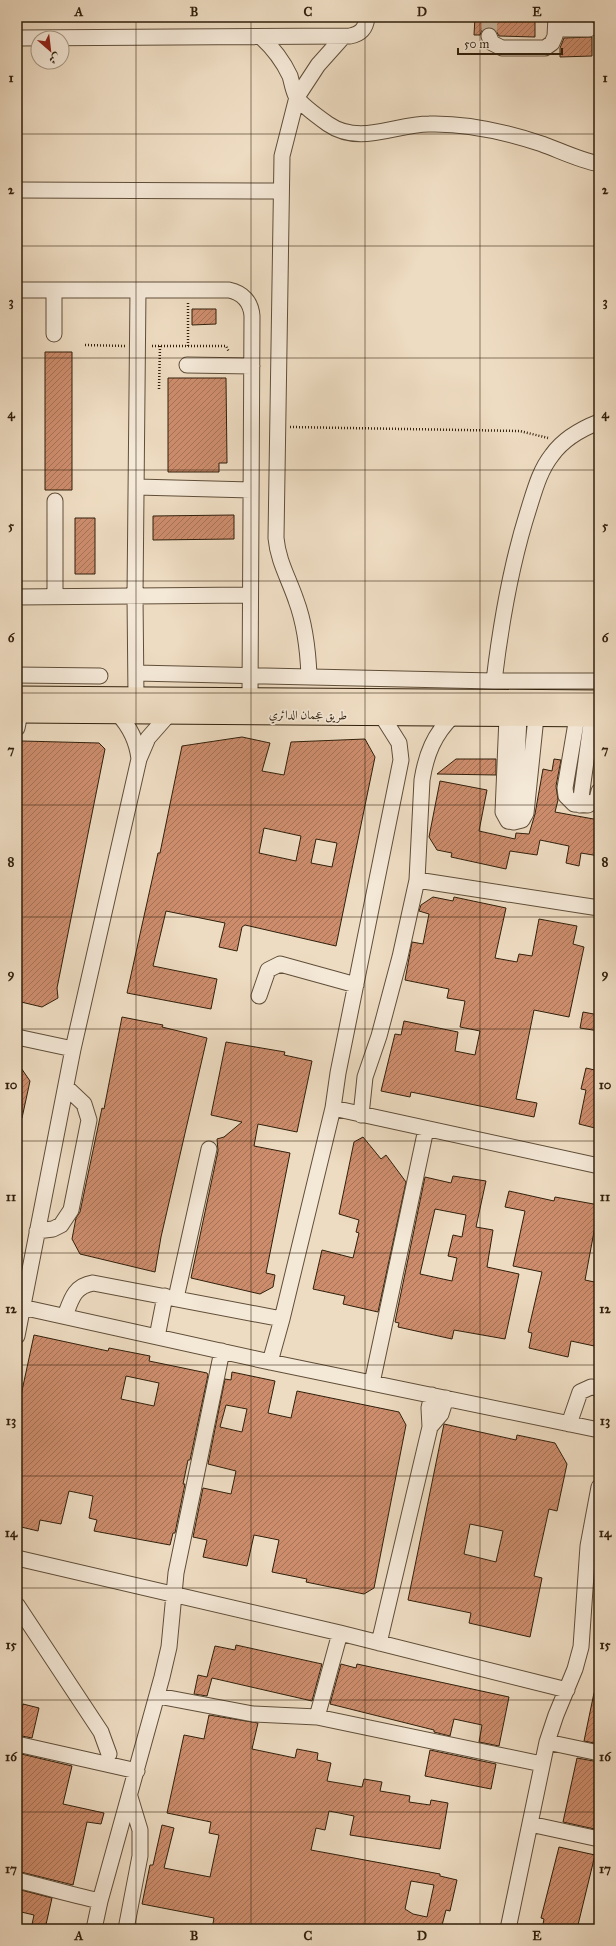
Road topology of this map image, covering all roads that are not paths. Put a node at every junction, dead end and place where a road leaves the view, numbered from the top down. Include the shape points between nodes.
1 (367, 17) edge
2 (556, 23) edge
3 (589, 29) dead end
4 (343, 36) junction
5 (490, 36) dead end
6 (261, 37) junction
7 (17, 38) edge
8 (297, 97) junction
9 (599, 164) edge
10 (17, 190) edge
11 (281, 191) junction
12 (17, 290) edge
13 (54, 290) junction
14 (138, 290) junction
15 (54, 334) dead end
16 (187, 365) dead end
17 (252, 366) junction
18 (599, 422) edge
19 (137, 487) junction
20 (251, 490) junction
21 (54, 501) dead end
22 (250, 595) junction
23 (135, 596) junction
24 (17, 597) edge
25 (55, 597) junction
26 (136, 673) junction
27 (17, 675) edge
28 (250, 675) junction
29 (100, 676) dead end
30 (309, 676) junction
31 (599, 680) edge
32 (494, 681) junction
33 (136, 697) junction
34 (250, 697) junction
35 (599, 700) edge
36 (18, 713) edge
37 (170, 713) junction
38 (118, 714) junction
39 (382, 716) junction
40 (453, 716) junction
41 (521, 717) junction
42 (589, 717) edge
43 (139, 759) junction
44 (599, 791) edge
45 (580, 805) junction
46 (417, 880) junction
47 (599, 908) edge
48 (356, 985) junction
49 (259, 996) dead end
50 (17, 1037) edge
51 (73, 1049) junction
52 (66, 1087) junction
53 (333, 1108) junction
54 (362, 1115) junction
55 (426, 1129) junction
56 (209, 1149) dead end
57 (599, 1166) edge
58 (37, 1231) junction
59 (170, 1297) junction
60 (19, 1306) edge
61 (65, 1316) junction
62 (282, 1319) junction
63 (17, 1336) edge
64 (157, 1337) junction
65 (222, 1351) junction
66 (270, 1362) junction
67 (372, 1383) junction
68 (599, 1388) edge
69 (432, 1395) junction
70 (446, 1398) junction
71 (569, 1424) junction
72 (430, 1427) junction
73 (599, 1430) edge
74 (599, 1487) edge
75 (17, 1558) edge
76 (174, 1594) junction
77 (17, 1605) edge
78 (340, 1633) junction
79 (379, 1642) junction
80 (567, 1690) junction
81 (158, 1696) junction
82 (317, 1717) junction
83 (547, 1742) junction
84 (17, 1744) edge
85 (599, 1753) edge
86 (109, 1754) dead end
87 (542, 1764) junction
88 (137, 1771) junction
89 (130, 1797) junction
90 (530, 1824) junction
91 (599, 1839) edge
92 (17, 1880) edge
93 (100, 1901) junction
94 (94, 1929) edge
95 (126, 1929) edge
96 (508, 1929) edge

1 - 4 street via 362,31 354,36
2 - 3 street
2 - 5 street via 552,43 541,49 498,47 492,43
4 - 6 street
4 - 8 street via 318,65
6 - 7 street
6 - 8 street via 285,66
8 - 9 street via 329,125 346,132 365,134 427,124 453,125 510,135
8 - 11 street via 282,156
10 - 11 street
11 - 30 street via 277,545 302,620
12 - 13 street
13 - 14 street
13 - 15 street
14 - 17 street via 235,291 246,299 252,310
14 - 19 street
16 - 17 street
17 - 20 street
18 - 32 street via 582,429 561,444 543,469 526,517 510,581
19 - 20 street
19 - 23 street
20 - 22 street
21 - 25 street
22 - 23 street
22 - 28 street
23 - 25 street
23 - 26 street
24 - 25 street
26 - 28 street
26 - 33 street
27 - 29 street
28 - 30 street
28 - 34 street
30 - 32 street
31 - 32 street
33 - 34 main road, طريق عجمان الدائري
33 - 36 main road, طريق عجمان الدائري
34 - 35 main road, طريق عجمان الدائري
36 - 38 main road, طريق عجمان الدائري
37 - 38 main road, طريق عجمان الدائري
37 - 39 main road, طريق عجمان الدائري
37 - 43 street via 148,738
38 - 43 street via 135,739
39 - 40 main road, طريق عجمان الدائري
39 - 48 street via 399,743 401,760
40 - 41 main road, طريق عجمان الدائري
40 - 46 street via 435,739 424,768
41 - 41 street via 514,822 505,818 503,808
41 - 42 main road, طريق عجمان الدائري
42 - 45 street
42 - 45 street via 565,788 568,799
43 - 51 street
44 - 45 street via 597,799 592,804
46 - 47 street
46 - 54 street via 400,957 365,1077
48 - 49 street via 280,964 268,970
48 - 53 street
50 - 51 street
51 - 52 street
52 - 58 street
52 - 58 street via 84,1104 89,1120 88,1128 69,1216 54,1229
53 - 54 street
53 - 62 street
54 - 55 street
55 - 57 street
55 - 67 street
56 - 59 street
58 - 60 street
59 - 61 street via 93,1282 75,1291
59 - 62 street
59 - 64 street
60 - 61 street
60 - 63 street
61 - 64 street
62 - 66 street
64 - 65 street
65 - 66 street
65 - 76 street via 176,1573
66 - 67 street
67 - 69 street
68 - 71 street via 591,1387 580,1392
69 - 70 street
69 - 72 street via 429,1408
70 - 71 street
70 - 72 street via 441,1414
71 - 73 street
72 - 79 street
74 - 80 street via 588,1546 581,1647
75 - 76 street
76 - 78 street
76 - 81 street via 169,1647
77 - 86 street via 101,1732
78 - 79 street
78 - 82 street
79 - 80 street
80 - 83 street
81 - 82 street via 253,1714
81 - 88 street
82 - 87 street
83 - 85 street
83 - 87 street
84 - 88 street
87 - 90 street
88 - 89 street
89 - 93 street
89 - 95 street via 140,1830 140,1856
90 - 91 street
90 - 96 street
92 - 93 street
93 - 94 street

